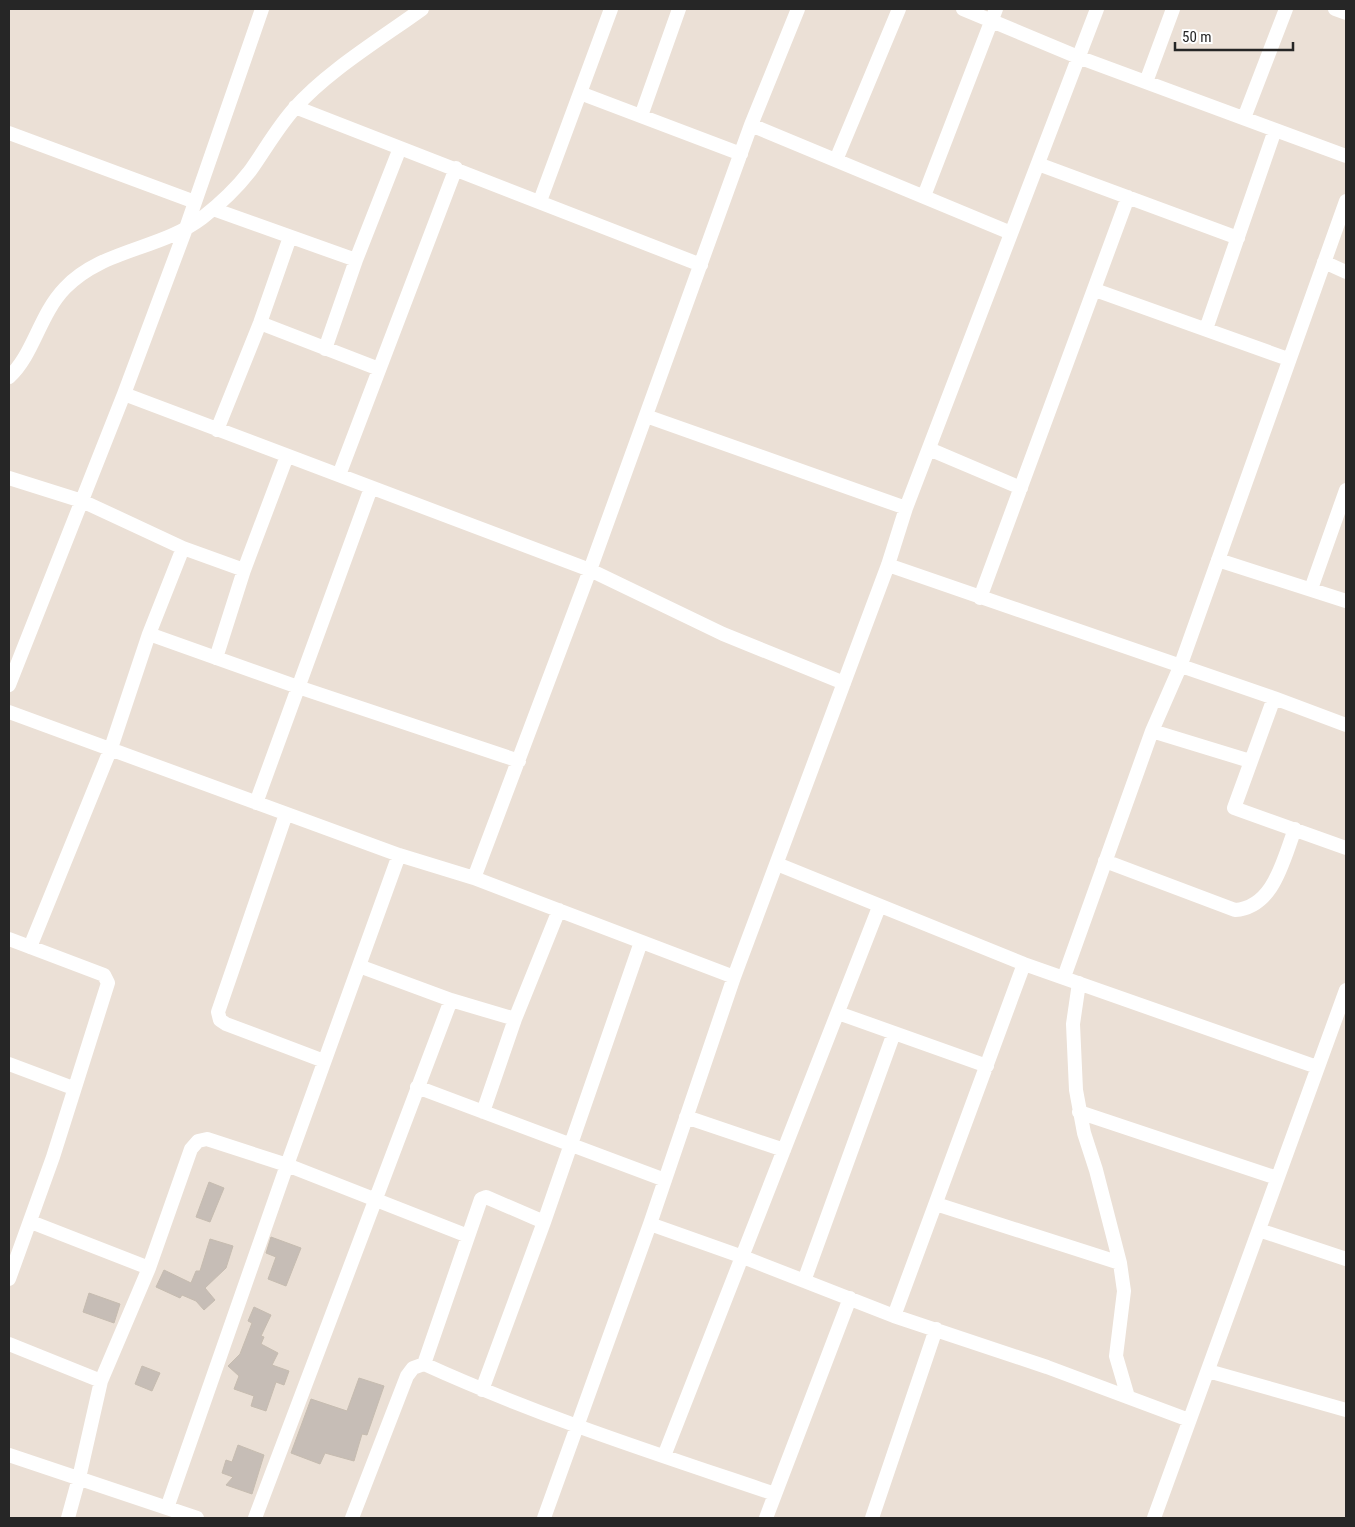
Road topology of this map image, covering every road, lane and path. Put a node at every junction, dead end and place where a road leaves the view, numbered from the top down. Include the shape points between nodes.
1 (262, 9) edge
2 (422, 9) edge
3 (611, 9) edge
4 (679, 9) edge
5 (798, 9) edge
6 (899, 9) edge
7 (963, 9) edge
8 (1097, 9) edge
9 (1172, 9) edge
10 (1286, 9) edge
11 (1335, 9) edge
12 (1346, 13) edge
13 (994, 15) edge
14 (1078, 57) junction
15 (1146, 82) junction
16 (580, 93) junction
17 (295, 107) junction
18 (641, 116) junction
19 (1244, 118) junction
20 (751, 125) junction
21 (1275, 130) junction
22 (9, 133) edge
23 (400, 148) junction
24 (741, 154) junction
25 (1346, 156) edge
26 (836, 160) junction
27 (1038, 164) junction
28 (456, 168) junction
29 (924, 196) junction
30 (1128, 197) junction
31 (540, 201) junction
32 (1346, 201) edge
33 (195, 202) junction
34 (213, 209) junction
35 (185, 231) junction
36 (1011, 233) junction
37 (290, 237) junction
38 (1238, 238) junction
39 (356, 260) junction
40 (1324, 262) junction
41 (701, 265) junction
42 (1346, 272) edge
43 (1095, 290) junction
44 (260, 323) junction
45 (1206, 329) junction
46 (325, 349) junction
47 (1288, 360) junction
48 (378, 369) junction
49 (9, 377) edge
50 (124, 394) junction
51 (646, 416) junction
52 (218, 430) junction
53 (929, 449) junction
54 (287, 456) junction
55 (339, 475) junction
56 (9, 478) edge
57 (371, 488) junction
58 (1021, 488) junction
59 (1346, 490) edge
60 (82, 501) junction
61 (906, 508) junction
62 (183, 548) junction
63 (1218, 560) junction
64 (888, 566) junction
65 (244, 570) junction
66 (590, 570) junction
67 (1311, 589) junction
68 (980, 598) junction
69 (1346, 601) edge
70 (149, 634) junction
71 (216, 658) junction
72 (1180, 667) junction
73 (844, 683) junction
74 (9, 685) edge
75 (298, 687) junction
76 (1274, 698) junction
77 (9, 712) edge
78 (1346, 725) edge
79 (1152, 731) junction
80 (111, 748) junction
81 (518, 761) junction
82 (1250, 762) junction
83 (256, 803) junction
84 (286, 814) junction
85 (1295, 828) junction
86 (1346, 848) edge
87 (399, 855) junction
88 (1105, 861) junction
89 (777, 864) junction
90 (474, 878) junction
91 (879, 907) junction
92 (558, 910) junction
93 (9, 939) edge
94 (641, 942) junction
95 (30, 947) junction
96 (1024, 964) junction
97 (359, 966) junction
98 (734, 977) junction
99 (1064, 977) junction
100 (1079, 983) junction
101 (1346, 990) edge
102 (451, 1000) junction
103 (838, 1014) junction
104 (515, 1020) junction
105 (894, 1033) junction
106 (324, 1061) junction
107 (9, 1064) edge
108 (987, 1066) junction
109 (1317, 1067) junction
110 (418, 1087) junction
111 (73, 1088) junction
112 (483, 1112) junction
113 (1079, 1112) junction
114 (686, 1117) junction
115 (571, 1145) junction
116 (784, 1150) junction
117 (287, 1165) junction
118 (1278, 1178) junction
119 (665, 1180) junction
120 (374, 1199) junction
121 (936, 1204) junction
122 (30, 1222) junction
123 (544, 1222) junction
124 (650, 1224) junction
125 (1259, 1230) junction
126 (468, 1236) junction
127 (743, 1257) junction
128 (1346, 1259) edge
129 (1120, 1263) junction
130 (149, 1268) junction
131 (9, 1279) edge
132 (804, 1281) junction
133 (850, 1298) junction
134 (894, 1316) junction
135 (936, 1329) junction
136 (9, 1344) edge
137 (424, 1364) junction
138 (1208, 1372) junction
139 (101, 1381) junction
140 (482, 1390) junction
141 (1128, 1397) junction
142 (1346, 1410) edge
143 (1189, 1420) junction
144 (577, 1427) junction
145 (9, 1454) edge
146 (664, 1456) junction
147 (79, 1478) junction
148 (775, 1494) junction
149 (167, 1508) junction
150 (68, 1518) edge
151 (197, 1518) edge
152 (256, 1518) edge
153 (352, 1518) edge
154 (544, 1518) edge
155 (766, 1518) edge
156 (872, 1518) edge
157 (1154, 1518) edge

1 - 33 street
2 - 17 street via 331,76
3 - 16 street
4 - 18 street
5 - 20 street
6 - 26 street
7 - 13 street
8 - 14 street
9 - 15 street
10 - 19 street
11 - 12 street
13 - 14 street
13 - 29 street
14 - 15 street
14 - 27 street
15 - 19 street
16 - 18 street
16 - 31 street
17 - 23 street
17 - 34 street via 250,170
18 - 24 street
19 - 21 street
20 - 24 street
20 - 26 street
21 - 25 street
21 - 38 street
22 - 33 street
23 - 28 street
23 - 39 street
24 - 41 street
26 - 29 street
27 - 30 street
27 - 36 street
28 - 31 street
28 - 48 street
29 - 36 street
30 - 38 street
30 - 43 street
31 - 41 street
32 - 40 street
33 - 35 street
34 - 35 street
34 - 37 street
35 - 49 street via 103,260 82,272 46,312 31,345
35 - 50 street
36 - 53 street
37 - 39 street
37 - 44 street
38 - 45 street
39 - 46 street
40 - 42 street
40 - 47 street
41 - 51 street
43 - 45 street
43 - 58 street
44 - 46 street
44 - 52 street
45 - 47 street
46 - 48 street
47 - 63 street
48 - 55 street
50 - 52 street
50 - 60 street
51 - 61 street
51 - 66 street
52 - 54 street
53 - 58 street
53 - 61 street
54 - 55 street
54 - 65 street
55 - 57 street
56 - 60 street
57 - 66 street
57 - 75 street
58 - 68 street
59 - 67 street
60 - 62 street
60 - 74 street
61 - 64 street
62 - 65 street
62 - 70 street
63 - 67 street
63 - 72 street
64 - 68 street
64 - 73 street
65 - 71 street
66 - 73 street via 723,634
66 - 81 street
67 - 69 street
68 - 72 street
70 - 71 street
70 - 80 street
71 - 75 street
72 - 76 street
72 - 79 street
73 - 89 street
75 - 81 street
75 - 83 street
76 - 78 street
76 - 82 street
77 - 80 street
79 - 82 street
79 - 88 street
80 - 83 street
80 - 95 street
81 - 90 street
82 - 85 street via 1234,808
83 - 84 street
84 - 87 street
84 - 106 street via 218,1012 220,1020 226,1024
85 - 86 street
85 - 88 street via 1268,891 1256,905 1244,909 1235,910
87 - 90 street
87 - 97 street
88 - 99 street
89 - 91 street
89 - 98 street
90 - 92 street
91 - 96 street
91 - 103 street
92 - 94 street
92 - 104 street
93 - 95 street
94 - 98 street
94 - 115 street
95 - 111 street via 107,978
96 - 99 street
96 - 108 street
97 - 102 street
97 - 106 street
98 - 114 street
99 - 100 street
100 - 109 street
100 - 113 street via 1072,1045
101 - 109 street
102 - 104 street
102 - 110 street
103 - 105 street
103 - 116 street
104 - 112 street
105 - 108 street
105 - 132 street
106 - 117 street
107 - 111 street
108 - 121 street
109 - 118 street
110 - 112 street
110 - 120 street
111 - 122 street
112 - 115 street
113 - 118 street
113 - 129 street
114 - 116 street
114 - 119 street
115 - 119 street
115 - 123 street
116 - 127 street
117 - 120 street
117 - 130 street via 207,1139 198,1141 191,1149
117 - 149 street
118 - 125 street
119 - 124 street
120 - 126 street
120 - 152 street
121 - 129 street
121 - 134 street
122 - 130 street
122 - 131 street
123 - 126 street via 486,1197 478,1204
123 - 140 street
124 - 127 street
124 - 144 street
125 - 128 street
125 - 138 street
126 - 137 street
127 - 132 street
127 - 146 street
129 - 141 street via 1124,1291 1116,1356
130 - 139 street
132 - 133 street
133 - 134 street
133 - 148 street
134 - 135 street
135 - 141 street
135 - 156 street
136 - 139 street
137 - 140 street
137 - 153 street via 413,1368 407,1376
138 - 142 street
138 - 143 street
139 - 147 street
140 - 144 street
141 - 143 street
143 - 157 street
144 - 146 street
144 - 154 street
145 - 147 street
146 - 148 street
147 - 149 street
147 - 150 street
148 - 155 street
149 - 151 street

